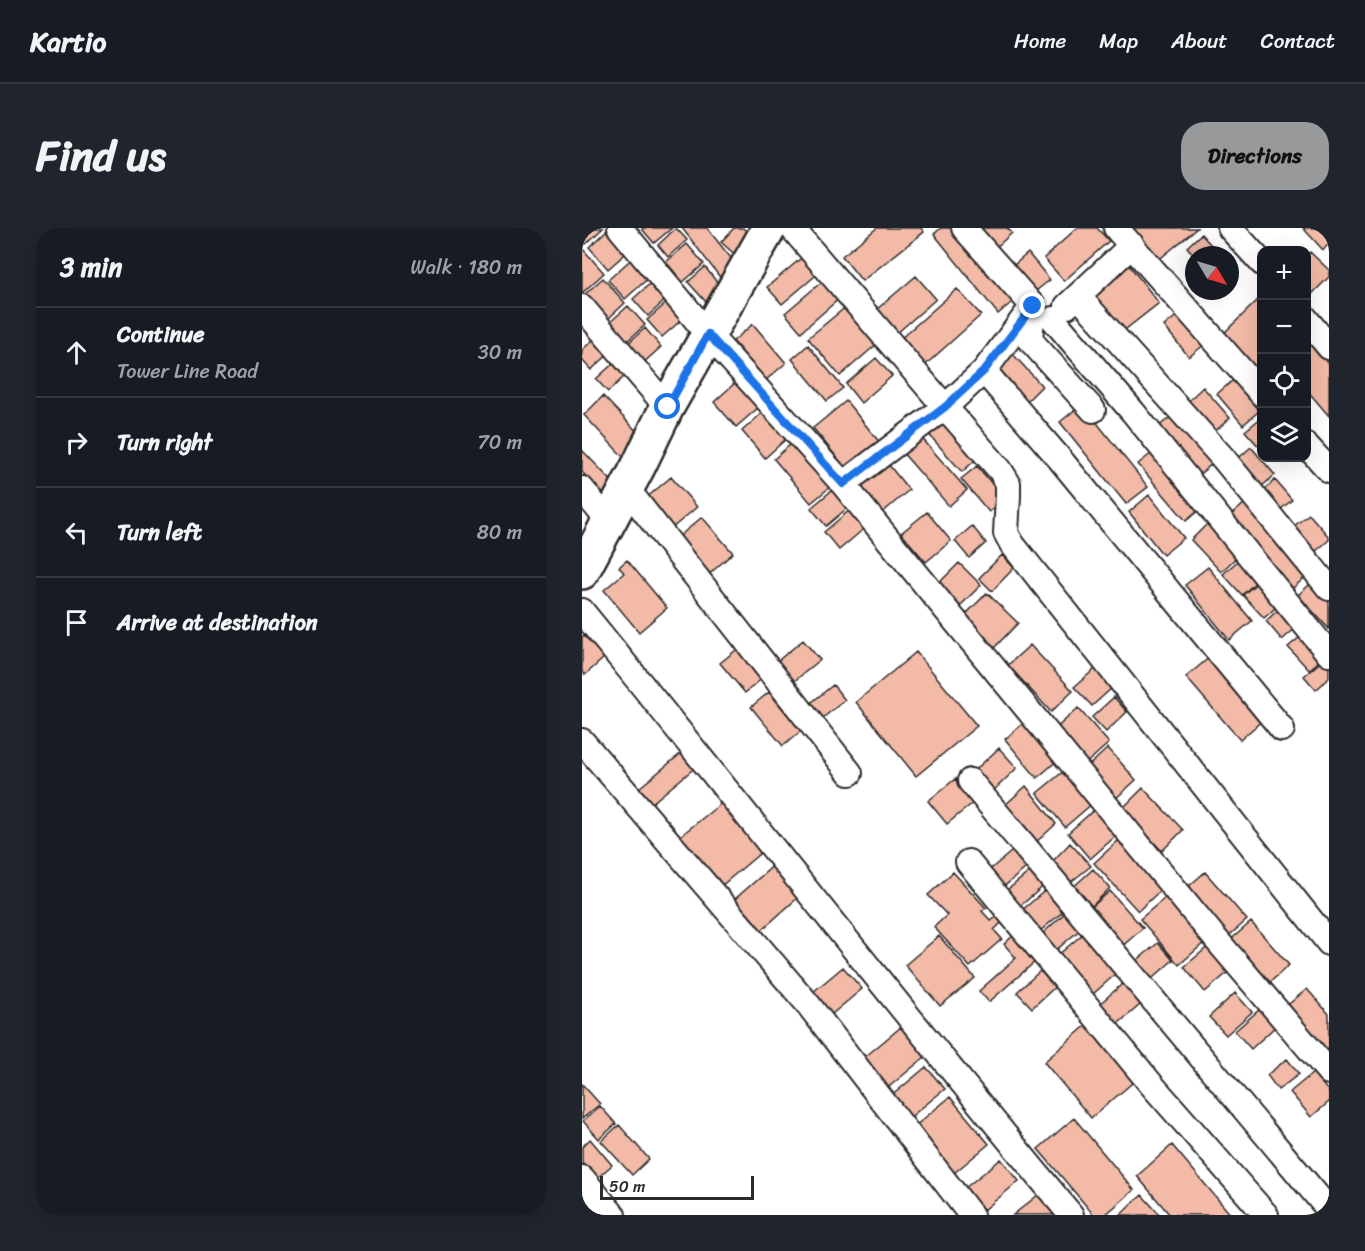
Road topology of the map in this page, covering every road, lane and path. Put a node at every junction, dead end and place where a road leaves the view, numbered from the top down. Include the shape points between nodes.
1 (620, 228) edge
2 (769, 228) edge
3 (792, 228) edge
4 (964, 228) edge
5 (1230, 228) edge
6 (1124, 237) edge
7 (1257, 258) edge
8 (1078, 296) junction
9 (582, 307) edge
10 (1043, 312) junction
11 (1311, 325) edge
12 (708, 334) junction
13 (1329, 347) edge
14 (984, 371) junction
15 (1257, 388) edge
16 (668, 407) junction
17 (945, 407) junction
18 (1093, 410) dead end
19 (1311, 450) edge
20 (1329, 470) edge
21 (843, 484) junction
22 (582, 489) edge
23 (627, 489) junction
24 (609, 522) junction
25 (582, 572) edge
26 (1329, 588) edge
27 (582, 611) edge
28 (1329, 654) edge
29 (1282, 729) dead end
30 (582, 741) edge
31 (850, 773) dead end
32 (970, 781) dead end
33 (968, 862) dead end
34 (1329, 943) edge
35 (1329, 1072) edge
36 (582, 1178) edge
37 (1329, 1210) edge
38 (613, 1215) edge
39 (971, 1215) edge
40 (1071, 1215) edge
41 (1266, 1215) edge

1 - 12 street
2 - 12 street
3 - 17 street
4 - 10 street
5 - 7 street
6 - 8 street
6 - 15 street
8 - 10 street
8 - 26 street via 1222,458
9 - 16 street
10 - 14 street
10 - 18 street via 1030,340
10 - 28 street via 1133,412
11 - 13 street
12 - 16 street
12 - 21 street
14 - 17 street
14 - 29 street
16 - 23 street
17 - 21 street
17 - 34 street via 1008,483 1006,533 1012,544
19 - 20 street
21 - 35 street
22 - 24 street
23 - 24 street
23 - 31 street
24 - 25 street
27 - 40 street
30 - 39 street via 807,1003
32 - 37 street
33 - 41 street via 1151,1084
36 - 38 street

